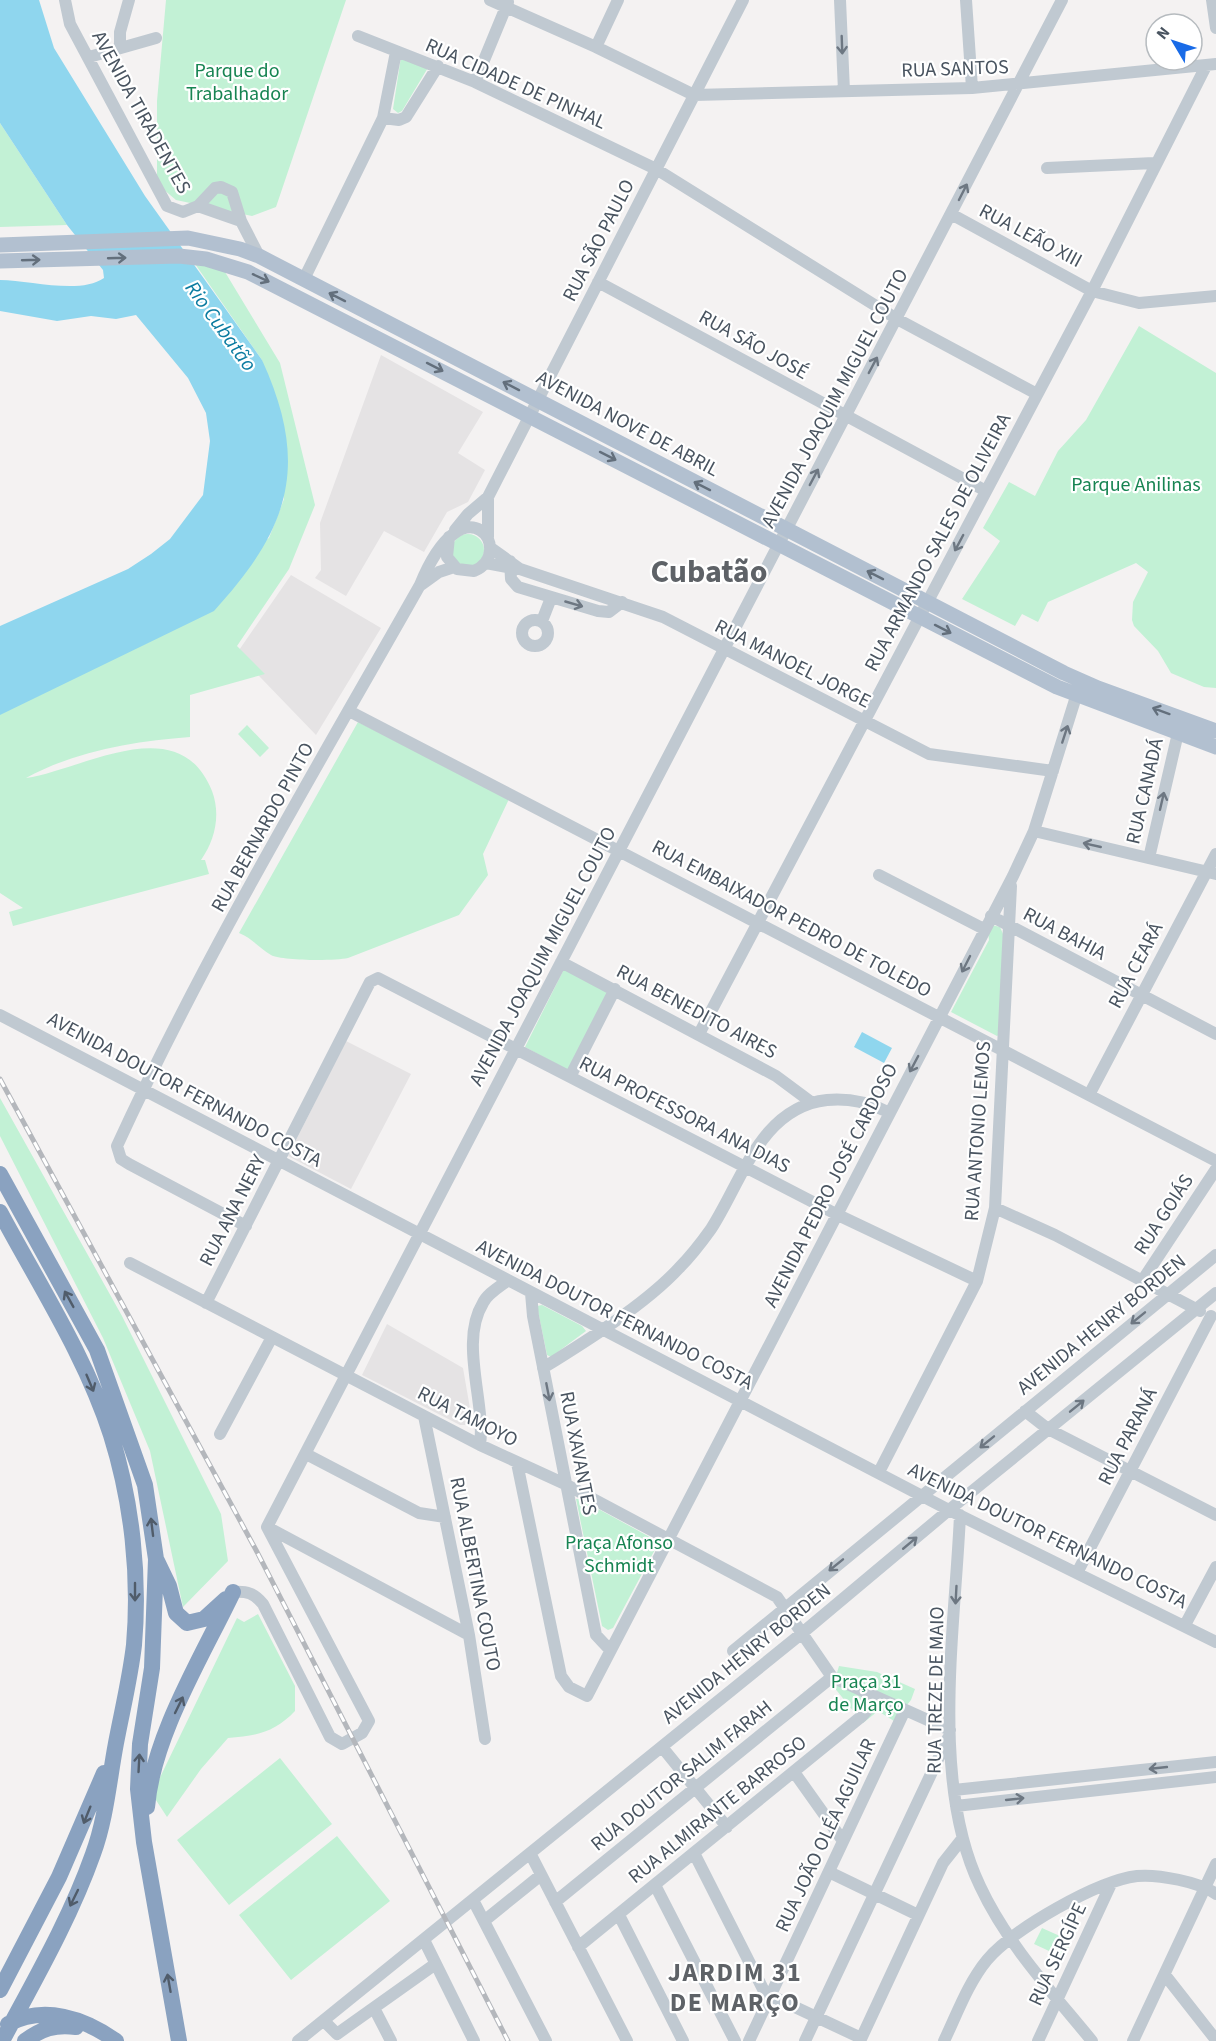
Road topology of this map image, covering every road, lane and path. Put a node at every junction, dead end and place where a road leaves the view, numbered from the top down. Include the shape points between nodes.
1 (65, 0) edge
2 (129, 0) edge
3 (489, 0) edge
4 (618, 0) edge
5 (743, 0) edge
6 (840, 0) edge
7 (966, 0) edge
8 (1062, 0) edge
9 (1212, 0) edge
10 (507, 4) edge
11 (1216, 28) edge
12 (358, 36) dead end
13 (156, 38) dead end
14 (120, 46) junction
15 (597, 48) junction
16 (396, 52) junction
17 (88, 57) junction
18 (1211, 65) edge
19 (438, 66) junction
20 (475, 82) junction
21 (1018, 85) junction
22 (972, 88) junction
23 (844, 91) junction
24 (694, 95) junction
25 (383, 118) junction
26 (1154, 163) junction
27 (1047, 168) dead end
28 (656, 170) junction
29 (198, 206) junction
30 (951, 214) junction
31 (244, 226) junction
32 (2, 245) edge
33 (240, 249) junction
34 (259, 256) junction
35 (1, 261) edge
36 (304, 279) junction
37 (598, 282) junction
38 (282, 288) junction
39 (1092, 291) junction
40 (1216, 296) edge
41 (897, 319) junction
42 (1037, 394) junction
43 (537, 400) junction
44 (529, 416) junction
45 (846, 417) junction
46 (986, 491) junction
47 (488, 497) junction
48 (787, 529) junction
49 (452, 534) junction
50 (489, 542) junction
51 (779, 544) junction
52 (486, 563) junction
53 (513, 566) junction
54 (454, 567) junction
55 (420, 585) junction
56 (551, 598) junction
57 (622, 602) junction
58 (927, 602) junction
59 (920, 617) junction
60 (542, 621) dead end
61 (724, 649) junction
62 (1079, 680) junction
63 (1077, 697) junction
64 (349, 711) junction
65 (864, 722) junction
66 (1216, 731) edge
67 (1178, 733) junction
68 (1216, 747) edge
69 (1053, 771) junction
70 (1034, 831) junction
71 (620, 850) junction
72 (1216, 854) edge
73 (1149, 858) junction
74 (1211, 873) edge
75 (879, 875) dead end
76 (1013, 876) junction
77 (991, 916) junction
78 (758, 922) junction
79 (1009, 926) junction
80 (984, 929) junction
81 (561, 962) junction
82 (378, 978) joint
83 (615, 989) junction
84 (1142, 995) junction
85 (0, 1015) edge
86 (939, 1016) junction
87 (699, 1034) junction
88 (1216, 1034) edge
89 (516, 1048) junction
90 (1003, 1050) junction
91 (570, 1077) junction
92 (143, 1089) junction
93 (1089, 1095) junction
94 (811, 1102) junction
95 (888, 1112) junction
96 (279, 1161) junction
97 (1216, 1161) edge
98 (745, 1167) junction
99 (1216, 1169) edge
100 (0, 1173) edge
101 (995, 1208) junction
102 (0, 1212) edge
103 (838, 1215) junction
104 (246, 1226) junction
105 (420, 1234) junction
106 (1216, 1255) edge
107 (130, 1263) dead end
108 (507, 1281) junction
109 (977, 1281) junction
110 (1142, 1281) junction
111 (531, 1293) junction
112 (1216, 1293) edge
113 (1167, 1294) junction
114 (206, 1303) junction
115 (1196, 1309) junction
116 (1214, 1318) edge
117 (601, 1328) junction
118 (272, 1337) junction
119 (543, 1368) junction
120 (346, 1376) junction
121 (741, 1401) junction
122 (1025, 1411) junction
123 (424, 1416) junction
124 (1048, 1429) junction
125 (220, 1434) dead end
126 (480, 1445) junction
127 (306, 1454) junction
128 (517, 1463) junction
129 (1131, 1471) junction
130 (879, 1473) junction
131 (565, 1484) junction
132 (922, 1495) junction
133 (955, 1513) junction
134 (1216, 1515) edge
135 (445, 1517) junction
136 (267, 1527) junction
137 (669, 1538) junction
138 (156, 1559) junction
139 (1216, 1567) edge
140 (1077, 1573) junction
141 (233, 1592) junction
142 (786, 1607) junction
143 (1185, 1625) junction
144 (801, 1634) junction
145 (469, 1635) junction
146 (1216, 1642) edge
147 (610, 1650) junction
148 (733, 1651) dead end
149 (832, 1677) junction
150 (877, 1699) junction
151 (904, 1712) junction
152 (950, 1732) junction
153 (485, 1739) dead end
154 (116, 1741) junction
155 (662, 1747) junction
156 (1216, 1762) edge
157 (794, 1772) junction
158 (1216, 1777) edge
159 (696, 1788) junction
160 (954, 1790) junction
161 (956, 1806) junction
162 (727, 1827) junction
163 (962, 1839) junction
164 (843, 1841) junction
165 (144, 1842) junction
166 (694, 1853) junction
167 (530, 1854) junction
168 (1216, 1864) edge
169 (830, 1872) junction
170 (541, 1875) junction
171 (1111, 1884) junction
172 (655, 1885) junction
173 (1205, 1887) junction
174 (873, 1893) junction
175 (1216, 1894) edge
176 (473, 1900) junction
177 (555, 1902) junction
178 (619, 1915) junction
179 (918, 1915) junction
180 (484, 1922) junction
181 (424, 1940) junction
182 (1010, 1940) junction
183 (578, 1947) junction
184 (434, 1965) junction
185 (1165, 1975) junction
186 (35, 1979) junction
187 (0, 1990) edge
188 (771, 1995) junction
189 (1058, 1999) junction
190 (374, 2008) junction
191 (817, 2016) junction
192 (324, 2021) junction
193 (0, 2030) edge
194 (100, 2031) junction
195 (861, 2039) edge
196 (1216, 2040) edge
197 (2, 2041) edge
198 (27, 2041) edge
199 (116, 2041) edge
200 (178, 2041) edge
201 (298, 2041) edge
202 (391, 2041) edge
203 (474, 2041) edge
204 (546, 2041) edge
205 (627, 2041) edge
206 (683, 2041) edge
207 (735, 2041) edge
208 (749, 2041) edge
209 (805, 2041) edge
210 (945, 2041) edge
211 (1038, 2041) edge
212 (1092, 2041) edge
213 (1133, 2041) edge

1 - 17 street, AVENIDA TIRADENTES via 70,24
2 - 14 street
3 - 10 street
4 - 15 street
5 - 24 street, RUA SÃO PAULO
6 -> 23 street
7 - 22 street
8 - 21 street, AVENIDA JOAQUIM MIGUEL COUTO
9 - 11 street
10 - 15 street
10 - 20 street
12 - 16 street, RUA CIDADE DE PINHAL
13 - 14 street
14 - 17 street
15 - 24 street
16 - 19 street, RUA CIDADE DE PINHAL
16 - 25 street
17 - 29 street, AVENIDA TIRADENTES via 167,206 183,212
18 - 21 street, RUA SANTOS
18 - 26 street, RUA ARMANDO SALES DE OLIVEIRA
19 - 20 street, RUA CIDADE DE PINHAL
19 - 25 street via 406,117
20 - 28 street, RUA CIDADE DE PINHAL
21 - 22 street, RUA SANTOS
30 -> 21 street, AVENIDA JOAQUIM MIGUEL COUTO
22 - 23 street, RUA SANTOS
23 - 24 street, RUA SANTOS
24 - 28 street, RUA SÃO PAULO
25 - 36 street
26 - 27 street
26 - 39 street, RUA ARMANDO SALES DE OLIVEIRA
28 - 37 street, RUA SÃO PAULO
28 - 41 street, RUA CIDADE DE PINHAL
29 - 31 street, AVENIDA TIRADENTES
29 - 31 street via 211,190 227,189 234,197
30 - 39 street, RUA LEÃO XIII
30 - 41 street, AVENIDA JOAQUIM MIGUEL COUTO
31 - 33 street
31 - 34 street
32 - 33 main road, AVENIDA NOVE DE ABRIL via 196,239
33 - 34 main road, AVENIDA NOVE DE ABRIL
34 - 36 main road, AVENIDA NOVE DE ABRIL
35 -> 38 main road, AVENIDA NOVE DE ABRIL via 179,256 206,259 248,272
36 - 38 main road via 297,287
43 -> 36 main road, AVENIDA NOVE DE ABRIL
37 - 43 street, RUA SÃO PAULO
37 - 45 street, RUA SÃO JOSÉ
38 -> 44 main road, AVENIDA NOVE DE ABRIL
39 - 40 street, RUA LEÃO XIII via 1139,303
39 - 42 street, RUA ARMANDO SALES DE OLIVEIRA
41 - 42 street, RUA CIDADE DE PINHAL
45 -> 41 street, AVENIDA JOAQUIM MIGUEL COUTO
42 - 46 street, RUA ARMANDO SALES DE OLIVEIRA
43 - 44 street, RUA SÃO PAULO
48 -> 43 main road, AVENIDA NOVE DE ABRIL
44 - 47 street, RUA SÃO PAULO
44 -> 51 main road, AVENIDA NOVE DE ABRIL
45 - 46 street, RUA SÃO JOSÉ
48 -> 45 street, AVENIDA JOAQUIM MIGUEL COUTO
46 -> 58 street, RUA ARMANDO SALES DE OLIVEIRA
47 - 49 street, RUA SÃO PAULO
47 - 50 street, RUA SÃO PAULO
48 - 51 street, AVENIDA JOAQUIM MIGUEL COUTO
58 -> 48 main road, AVENIDA NOVE DE ABRIL
49 - 50 street via 470,526 480,530
49 - 54 street via 445,550
49 - 55 street, RUA BERNARDO PINTO via 437,550
50 - 52 street
50 - 53 street, RUA MANOEL JORGE
51 - 59 main road, AVENIDA NOVE DE ABRIL
51 - 61 street, AVENIDA JOAQUIM MIGUEL COUTO
52 - 53 street, RUA MANOEL JORGE
52 - 54 street via 471,572
53 - 56 street via 514,584
53 - 57 street, RUA MANOEL JORGE
54 - 55 street
55 - 64 street, RUA BERNARDO PINTO
56 -> 57 street via 609,612
56 - 60 street
57 - 61 street, RUA MANOEL JORGE via 663,617
58 - 59 street, RUA ARMANDO SALES DE OLIVEIRA
58 - 62 main road, AVENIDA NOVE DE ABRIL
59 -> 63 main road, AVENIDA NOVE DE ABRIL
59 - 65 street, RUA ARMANDO SALES DE OLIVEIRA
61 - 65 street, RUA MANOEL JORGE
61 - 71 street, AVENIDA JOAQUIM MIGUEL COUTO
62 - 63 street, AVENIDA PEDRO JOSÉ CARDOSO
66 -> 62 main road, AVENIDA NOVE DE ABRIL
63 - 67 main road, AVENIDA NOVE DE ABRIL
69 -> 63 street, AVENIDA PEDRO JOSÉ CARDOSO
64 - 71 street, RUA EMBAIXADOR PEDRO DE TOLEDO
64 - 92 street, RUA BERNARDO PINTO
65 - 69 street, RUA MANOEL JORGE via 929,754
65 - 78 street, RUA ARMANDO SALES DE OLIVEIRA
67 - 68 main road, AVENIDA NOVE DE ABRIL
73 -> 67 street, RUA CANADÁ
69 - 70 street, AVENIDA PEDRO JOSÉ CARDOSO
73 -> 70 street
70 - 76 street, AVENIDA PEDRO JOSÉ CARDOSO
71 - 78 street, RUA EMBAIXADOR PEDRO DE TOLEDO
71 - 81 street, AVENIDA JOAQUIM MIGUEL COUTO
72 - 74 street, RUA CEARÁ
73 - 74 street
74 - 84 street, RUA CEARÁ
75 - 80 street
76 - 77 street, AVENIDA PEDRO JOSÉ CARDOSO
76 - 79 street, RUA ANTONIO LEMOS
77 - 79 street, RUA BAHIA
77 - 80 street, AVENIDA PEDRO JOSÉ CARDOSO
78 - 86 street, RUA EMBAIXADOR PEDRO DE TOLEDO
78 - 87 street, RUA ARMANDO SALES DE OLIVEIRA
79 - 84 street, RUA BAHIA
79 - 90 street, RUA ANTONIO LEMOS
80 -> 86 street, AVENIDA PEDRO JOSÉ CARDOSO
81 - 83 street, RUA BENEDITO AIRES
81 - 89 street, AVENIDA JOAQUIM MIGUEL COUTO
82 - 89 street, RUA PROFESSORA ANA DIAS
82 - 96 street, RUA ANA NERY via 370,982
83 - 87 street, RUA BENEDITO AIRES
83 - 91 street
84 - 88 street, RUA BAHIA
84 - 93 street, RUA CEARÁ
85 - 92 street, AVENIDA DOUTOR FERNANDO COSTA
86 - 90 street, RUA EMBAIXADOR PEDRO DE TOLEDO
86 -> 95 street, AVENIDA PEDRO JOSÉ CARDOSO
87 - 94 street, RUA BENEDITO AIRES via 776,1076
89 - 91 street, RUA PROFESSORA ANA DIAS
89 - 105 street, AVENIDA JOAQUIM MIGUEL COUTO
90 - 93 street, RUA EMBAIXADOR PEDRO DE TOLEDO
90 - 101 street, RUA ANTONIO LEMOS
91 - 98 street, RUA PROFESSORA ANA DIAS
92 - 96 street, AVENIDA DOUTOR FERNANDO COSTA
92 - 104 street, RUA BERNARDO PINTO via 117,1146 121,1159
93 - 97 street, RUA EMBAIXADOR PEDRO DE TOLEDO
94 - 95 street via 869,1102
94 - 98 street via 795,1108 776,1123
95 - 103 street, AVENIDA PEDRO JOSÉ CARDOSO
96 - 104 street, RUA ANA NERY
96 - 105 street, AVENIDA DOUTOR FERNANDO COSTA
98 - 103 street, RUA PROFESSORA ANA DIAS
98 - 117 street via 696,1250 654,1292
99 - 110 street, RUA GOIÁS
138 -> 100 highway via 145,1485 97,1350
101 - 109 street, RUA ANTONIO LEMOS
101 - 110 street
102 -> 154 highway via 89,1380 123,1482 132,1531 134,1645
103 - 109 street, RUA PROFESSORA ANA DIAS
103 - 121 street, AVENIDA PEDRO JOSÉ CARDOSO
104 - 114 street, RUA ANA NERY
105 - 108 street, AVENIDA DOUTOR FERNANDO COSTA
105 - 120 street, AVENIDA JOAQUIM MIGUEL COUTO
106 - 113 street, AVENIDA HENRY BORDEN
107 - 114 street, RUA TAMOYO
108 - 111 street, AVENIDA DOUTOR FERNANDO COSTA
108 - 126 street via 483,1301 476,1320 473,1371 482,1427
109 - 130 street, RUA ANTONIO LEMOS
110 - 113 street
111 - 117 street, AVENIDA DOUTOR FERNANDO COSTA
111 - 119 street, RUA XAVANTES
112 - 115 street, AVENIDA HENRY BORDEN
113 - 115 street
113 -> 122 street, AVENIDA HENRY BORDEN
114 - 118 street, RUA TAMOYO
115 - 116 street
124 -> 115 street, AVENIDA HENRY BORDEN
116 - 129 street, RUA PARANÁ
117 - 119 street
117 - 121 street, AVENIDA DOUTOR FERNANDO COSTA
118 - 120 street, RUA TAMOYO
118 - 125 street
119 -> 131 street, RUA XAVANTES
120 - 123 street, RUA TAMOYO
120 - 127 street, AVENIDA JOAQUIM MIGUEL COUTO
121 - 130 street, AVENIDA DOUTOR FERNANDO COSTA
121 - 137 street, AVENIDA PEDRO JOSÉ CARDOSO
122 - 124 street
122 -> 132 street, AVENIDA HENRY BORDEN
123 - 126 street, RUA TAMOYO
123 - 135 street, RUA ALBERTINA COUTO
124 - 129 street
124 - 133 street, AVENIDA HENRY BORDEN
126 - 128 street, RUA TAMOYO
127 - 135 street via 419,1513
127 - 136 street, AVENIDA JOAQUIM MIGUEL COUTO
128 - 131 street, RUA TAMOYO
128 - 147 street, AVENIDA PEDRO JOSÉ CARDOSO via 561,1676 569,1687 587,1696
129 - 134 street
129 - 140 street, RUA PARANÁ
130 - 132 street, AVENIDA DOUTOR FERNANDO COSTA
131 - 137 street, RUA TAMOYO
131 - 147 street, RUA XAVANTES via 596,1635
132 - 133 street, AVENIDA DOUTOR FERNANDO COSTA
132 -> 142 street, AVENIDA HENRY BORDEN
133 - 140 street, AVENIDA DOUTOR FERNANDO COSTA
144 -> 133 street, AVENIDA HENRY BORDEN
133 -> 152 street, RUA TREZE DE MAIO
135 - 145 street, RUA ALBERTINA COUTO
136 - 141 street via 369,1721 362,1733 342,1744 330,1737 263,1604 255,1594
136 - 145 street
137 - 142 street, RUA TAMOYO via 777,1597
137 - 147 street, AVENIDA PEDRO JOSÉ CARDOSO
138 - 141 highway via 176,1613 187,1623 204,1619
165 -> 138 highway via 139,1767 152,1668
139 - 143 street
140 - 143 street, AVENIDA DOUTOR FERNANDO COSTA
165 -> 141 highway via 148,1795 166,1732
142 - 144 street
142 - 148 street, AVENIDA HENRY BORDEN
143 - 146 street, AVENIDA DOUTOR FERNANDO COSTA
144 - 149 street
144 - 155 street, AVENIDA HENRY BORDEN
145 - 153 street, RUA ALBERTINA COUTO
149 - 150 street
149 - 159 street, RUA DOUTOR SALIM FARAH
150 - 151 street
150 - 157 street, RUA ALMIRANTE BARROSO
151 - 152 street
151 - 164 street, RUA JOÃO OLÉA AGUILAR
152 - 160 street, RUA TREZE DE MAIO
152 - 174 street
154 -> 186 highway via 94,1852
154 -> 187 highway via 59,1877
155 - 159 street
155 - 167 street, AVENIDA HENRY BORDEN
156 -> 160 street
157 - 162 street, RUA ALMIRANTE BARROSO
157 - 164 street
161 -> 158 street
159 - 162 street
159 - 177 street, RUA DOUTOR SALIM FARAH
160 - 161 street, RUA TREZE DE MAIO
161 - 163 street, RUA TREZE DE MAIO
162 - 166 street, RUA ALMIRANTE BARROSO
163 - 179 street via 943,1863
163 - 182 street, RUA TREZE DE MAIO via 980,1887
164 - 169 street, RUA JOÃO OLÉA AGUILAR
200 -> 165 highway
166 - 172 street, RUA ALMIRANTE BARROSO
166 - 188 street via 765,1993
167 - 170 street
167 - 176 street, AVENIDA HENRY BORDEN
168 - 173 street
169 - 174 street
169 - 188 street, RUA JOÃO OLÉA AGUILAR
170 - 177 street
170 - 180 street
171 - 173 street via 1138,1876
171 - 182 street via 1074,1898
171 - 189 street, RUA SERGÍPE
172 - 178 street, RUA ALMIRANTE BARROSO
172 - 207 street
173 - 175 street
173 - 185 street
174 - 179 street
174 - 191 street
176 - 180 street
176 - 181 street, AVENIDA HENRY BORDEN
177 - 183 street
178 - 183 street, RUA ALMIRANTE BARROSO
178 - 206 street
179 - 195 street
180 - 204 street
181 - 184 street
181 - 192 street, AVENIDA HENRY BORDEN
182 - 189 street, RUA TREZE DE MAIO
182 - 210 street via 987,1960
183 - 205 street
184 - 190 street
184 - 203 street
185 - 196 street
185 - 213 street
186 - 197 highway
186 - 198 highway
188 - 191 street
188 - 208 street, RUA JOÃO OLÉA AGUILAR
189 - 211 street, RUA SERGÍPE
189 - 212 street, RUA TREZE DE MAIO
190 - 192 street via 337,2034
190 - 202 street
191 - 195 street
191 - 209 street
192 - 201 street, AVENIDA HENRY BORDEN
193 - 194 highway via 25,2017 56,2015 77,2019
194 - 198 highway via 57,2026 42,2030
194 - 199 highway

